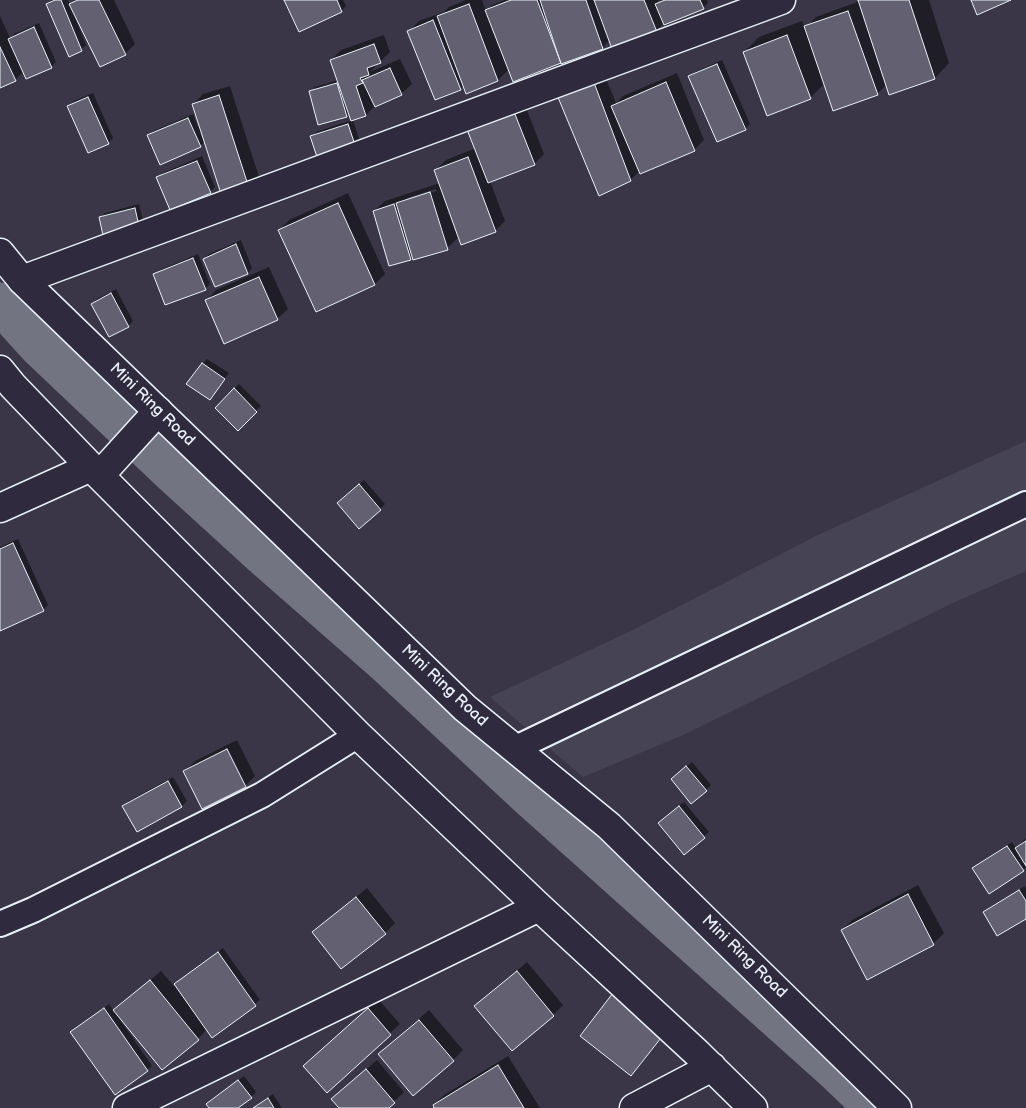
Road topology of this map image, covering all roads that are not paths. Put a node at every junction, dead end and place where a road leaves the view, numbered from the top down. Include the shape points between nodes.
1 (781, 0) edge
2 (0, 253) edge
3 (22, 280) junction
4 (0, 370) edge
5 (154, 416) junction
6 (100, 469) junction
7 (1026, 504) edge
8 (0, 508) edge
9 (358, 735) junction
10 (514, 749) junction
11 (539, 906) junction
12 (0, 924) edge
13 (712, 1067) junction
14 (127, 1108) edge
15 (634, 1108) edge
16 (753, 1108) edge
17 (897, 1108) edge

1 - 3 street
2 - 3 street, Mini Ring Road
3 - 5 street, Mini Ring Road
4 - 6 street
5 - 6 street
5 - 10 street, Mini Ring Road via 465,708
6 - 8 street
6 - 9 street
7 - 10 lane
9 - 11 street
9 - 12 lane via 262,795
10 - 17 street, Mini Ring Road via 609,826
11 - 13 street
11 - 14 street
13 - 15 street
13 - 16 street

